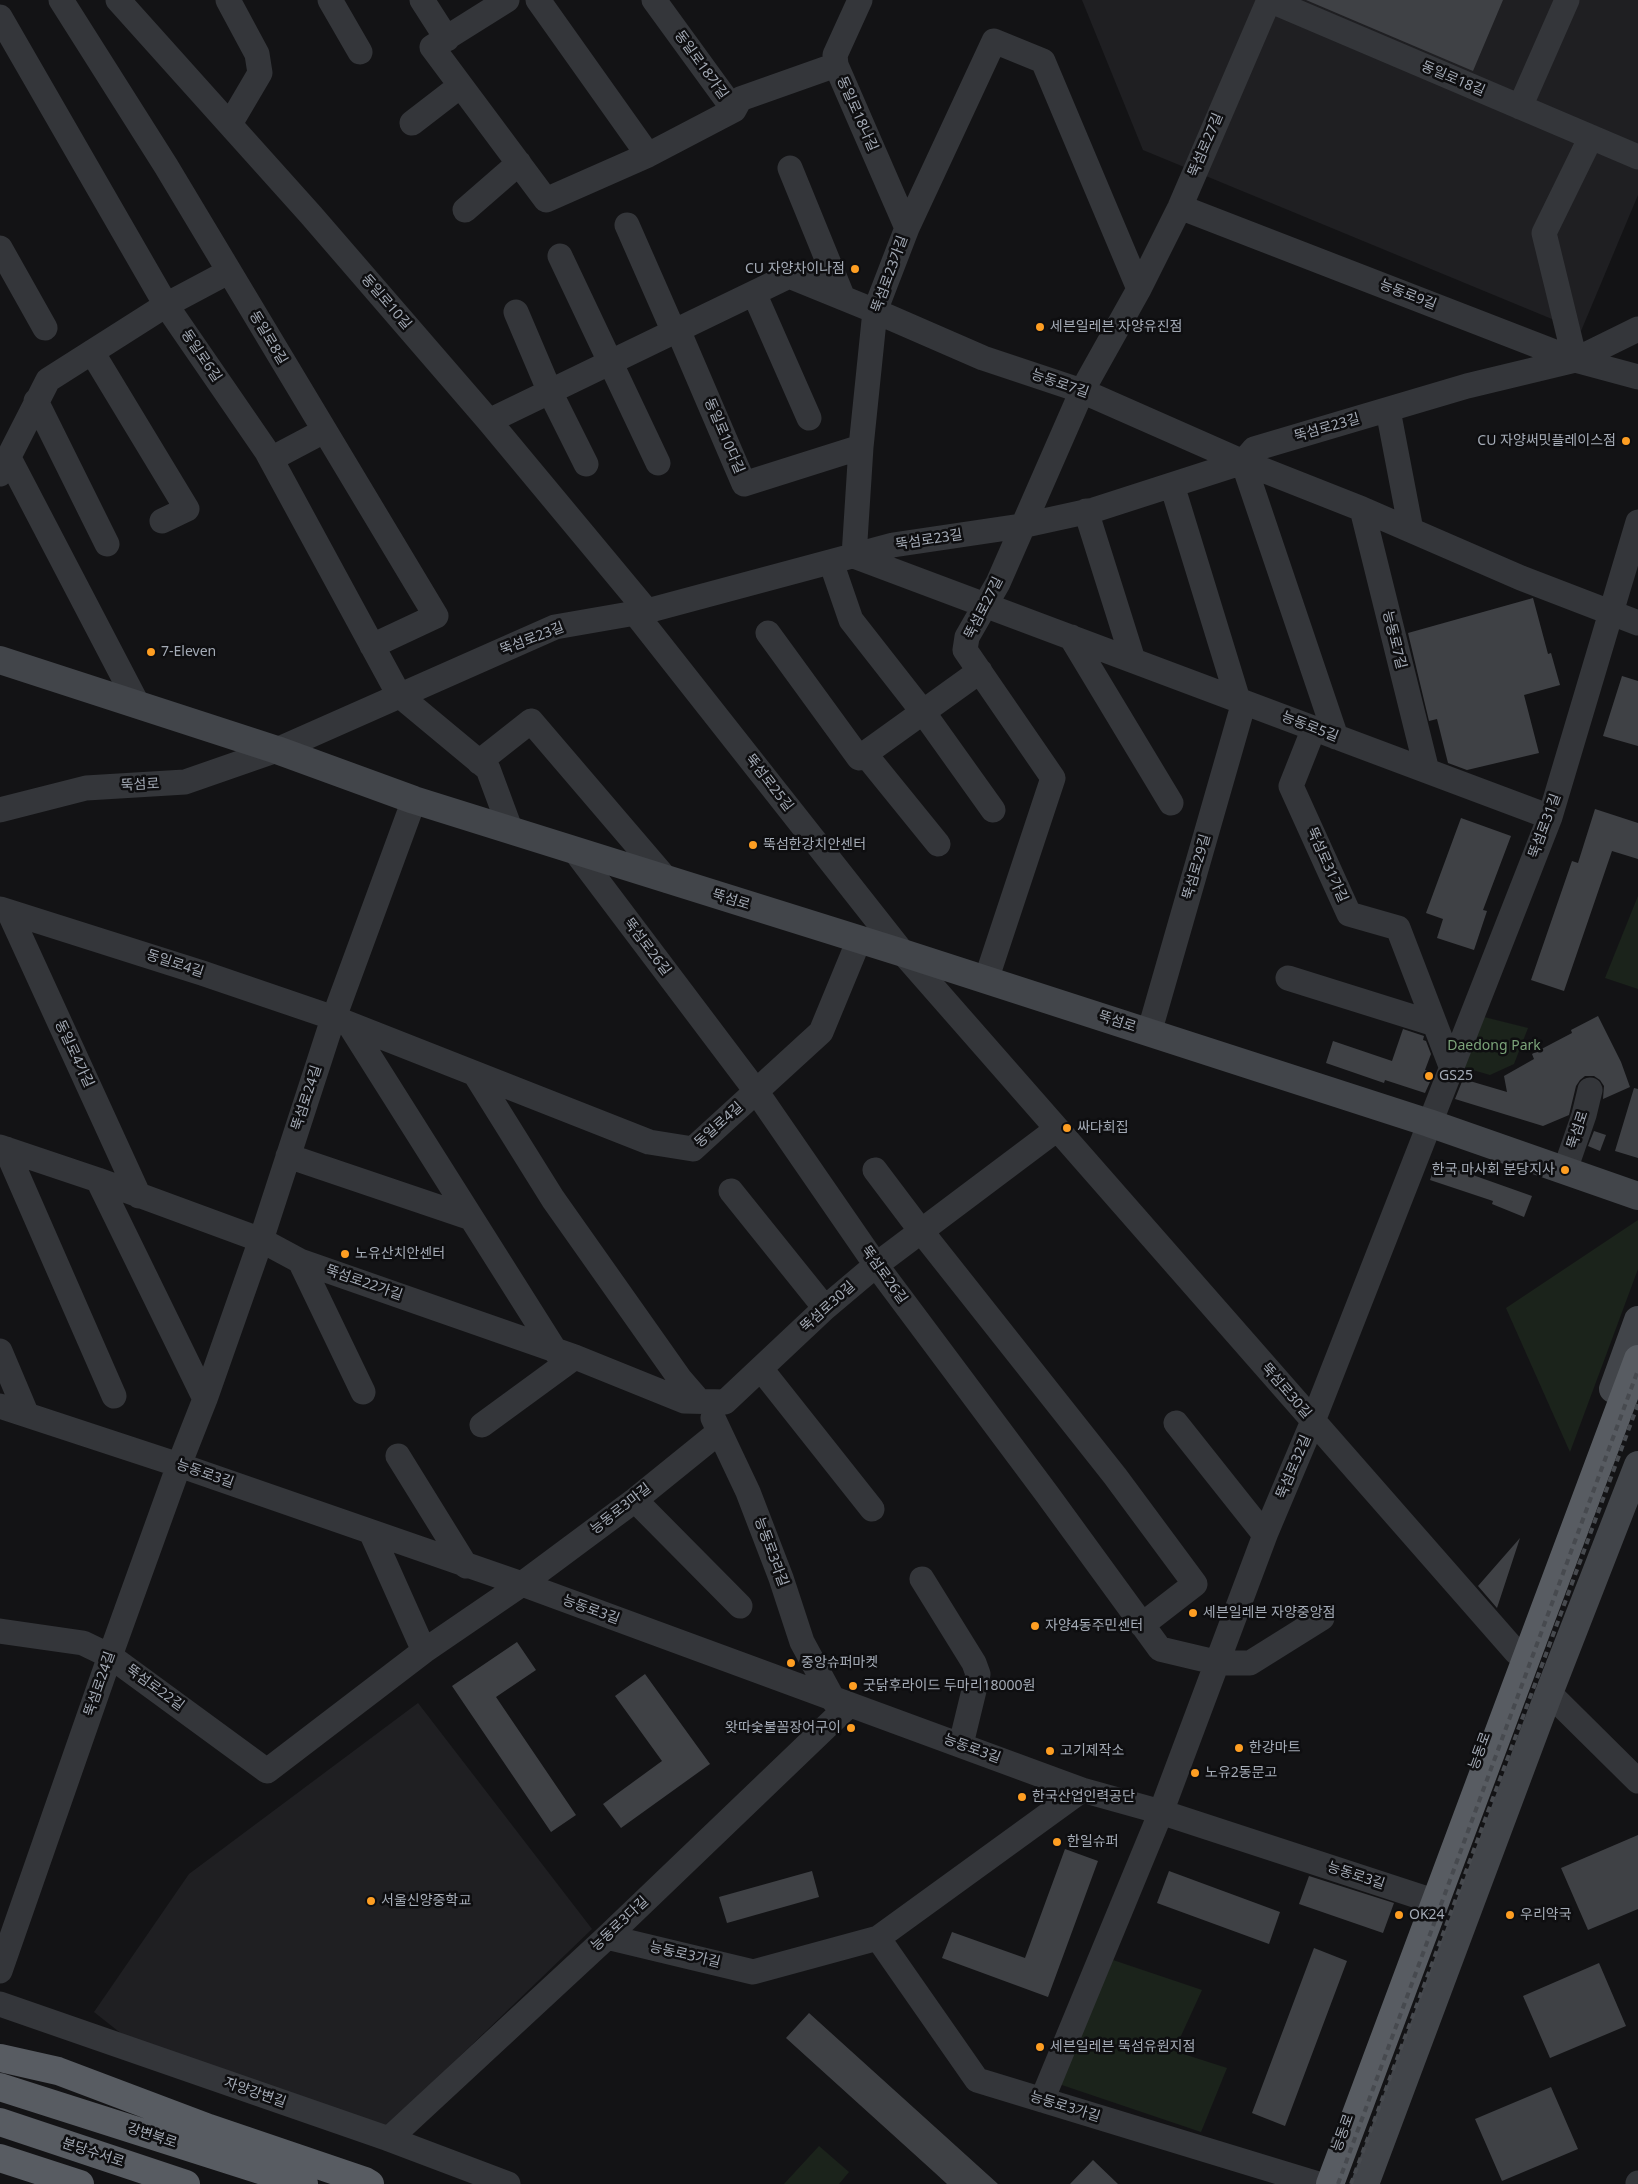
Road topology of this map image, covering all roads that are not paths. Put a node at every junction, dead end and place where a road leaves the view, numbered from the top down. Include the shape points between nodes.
1 (61, 0) edge
2 (118, 0) edge
3 (228, 0) edge
4 (330, 0) edge
5 (422, 0) edge
6 (507, 0) edge
7 (538, 0) edge
8 (654, 0) edge
9 (860, 0) edge
10 (1269, 0) edge
11 (1567, 0) edge
12 (0, 17) edge
13 (447, 39) junction
14 (360, 52) dead end
15 (836, 65) junction
16 (460, 86) junction
17 (1520, 107) junction
18 (734, 110) junction
19 (412, 123) dead end
20 (230, 124) junction
21 (1591, 137) junction
22 (648, 155) junction
23 (1638, 157) edge
24 (519, 163) junction
25 (790, 168) dead end
26 (1180, 207) junction
27 (465, 210) dead end
28 (627, 225) dead end
29 (907, 228) junction
30 (0, 248) edge
31 (560, 256) dead end
32 (228, 272) junction
33 (1139, 289) junction
34 (754, 293) junction
35 (844, 298) junction
36 (166, 305) junction
37 (875, 311) junction
38 (516, 312) dead end
39 (45, 328) dead end
40 (1638, 329) edge
41 (676, 331) junction
42 (92, 352) junction
43 (1574, 360) junction
44 (610, 363) junction
45 (1638, 377) edge
46 (1082, 391) junction
47 (550, 392) junction
48 (36, 401) junction
49 (1388, 410) junction
50 (809, 418) dead end
51 (489, 421) junction
52 (324, 431) junction
53 (861, 447) junction
54 (271, 460) junction
55 (1243, 462) junction
56 (658, 463) dead end
57 (586, 464) dead end
58 (4, 466) edge
59 (1172, 485) junction
60 (1362, 509) junction
61 (1086, 511) junction
62 (162, 521) dead end
63 (1638, 522) edge
64 (1022, 526) junction
65 (1411, 530) junction
66 (108, 544) dead end
67 (854, 556) junction
68 (830, 562) junction
69 (986, 604) junction
70 (641, 612) junction
71 (1610, 614) junction
72 (1638, 623) edge
73 (768, 633) dead end
74 (1071, 637) junction
75 (372, 646) junction
76 (0, 660) edge
77 (1132, 660) junction
78 (980, 671) junction
79 (399, 695) junction
80 (1241, 701) junction
81 (138, 705) junction
82 (923, 712) junction
83 (1325, 732) junction
84 (278, 750) junction
85 (865, 754) junction
86 (479, 762) junction
87 (1427, 771) junction
88 (414, 800) junction
89 (1170, 803) dead end
90 (0, 810) edge
91 (992, 810) dead end
92 (1550, 817) junction
93 (511, 831) junction
94 (938, 844) dead end
95 (575, 851) junction
96 (667, 880) junction
97 (4, 911) edge
98 (859, 940) junction
99 (903, 953) junction
100 (1288, 978) dead end
101 (986, 980) junction
102 (341, 1021) junction
103 (1435, 1024) junction
104 (1149, 1032) junction
105 (1451, 1066) junction
106 (475, 1074) junction
107 (1590, 1090) dead end
108 (756, 1091) junction
109 (1429, 1123) junction
110 (1057, 1129) junction
111 (3, 1148) edge
112 (288, 1156) junction
113 (875, 1170) dead end
114 (1565, 1170) junction
115 (98, 1180) junction
116 (731, 1191) dead end
117 (139, 1196) junction
118 (1638, 1196) edge
119 (471, 1218) junction
120 (921, 1231) junction
121 (261, 1240) junction
122 (300, 1261) junction
123 (876, 1265) junction
124 (825, 1308) junction
125 (1638, 1320) edge
126 (0, 1351) edge
127 (566, 1354) junction
128 (1638, 1359) edge
129 (761, 1369) junction
130 (363, 1392) dead end
131 (114, 1396) dead end
132 (1638, 1398) edge
133 (205, 1399) junction
134 (710, 1402) junction
135 (0, 1406) edge
136 (27, 1414) junction
137 (1313, 1421) junction
138 (1176, 1423) dead end
139 (482, 1425) dead end
140 (719, 1432) junction
141 (398, 1456) dead end
142 (178, 1465) junction
143 (1638, 1465) edge
144 (635, 1500) junction
145 (872, 1509) dead end
146 (1630, 1510) edge
147 (371, 1532) junction
148 (1265, 1535) junction
149 (466, 1566) junction
150 (922, 1579) dead end
151 (522, 1584) junction
152 (740, 1606) dead end
153 (1322, 1618) dead end
154 (1142, 1625) junction
155 (0, 1631) edge
156 (424, 1651) junction
157 (1516, 1652) junction
158 (110, 1656) junction
159 (1218, 1663) junction
160 (1549, 1693) junction
161 (841, 1703) junction
162 (961, 1744) junction
163 (1638, 1781) edge
164 (1082, 1790) junction
165 (1161, 1812) junction
166 (1427, 1899) junction
167 (607, 1937) junction
168 (878, 1938) junction
169 (0, 1971) edge
170 (0, 2004) edge
171 (0, 2048) edge
172 (0, 2058) edge
173 (58, 2071) junction
174 (0, 2087) edge
175 (1042, 2100) junction
176 (0, 2122) edge
177 (389, 2140) junction
178 (0, 2158) edge
179 (80, 2184) edge
180 (186, 2184) edge
181 (304, 2184) edge
182 (370, 2184) edge
183 (508, 2184) edge
184 (1318, 2184) edge
185 (1325, 2184) edge
186 (1330, 2184) edge
187 (1346, 2184) edge
188 (1364, 2184) edge

1 - 32 street, 동일로8길 via 166,166
2 - 20 street, 동일로10길
3 - 20 street via 256,54 260,73
4 - 14 street
5 - 13 street
6 - 13 street
7 - 22 street
8 - 18 street, 동일로18가길
9 - 15 street, 동일로18나길 via 835,55
10 - 17 street, 동일로18길
10 - 26 street, 뚝섬로27길
11 - 17 street
12 - 36 street, 동일로6길
13 - 16 street via 432,47
15 - 18 street, 동일로18가길 via 740,99
15 - 29 street, 동일로18나길
16 - 19 street
16 - 24 street
17 - 21 street, 동일로18길
18 - 22 street
20 - 51 street, 동일로10길
21 - 23 street, 동일로18길
21 - 43 street via 1544,233
22 - 24 street via 546,200
24 - 27 street
25 - 35 street
26 - 33 street, 뚝섬로27길
26 - 43 street, 능동로9길
28 - 41 street, 동일로10다길
29 - 33 street, 뚝섬로23가길 via 994,41 1043,61
29 - 37 street, 뚝섬로23가길
30 - 39 street
31 - 44 street
32 - 36 street
32 - 52 street, 동일로8길
33 - 46 street, 뚝섬로27길
34 - 35 street via 790,276
34 - 41 street
34 - 50 street
35 - 37 street
36 - 42 street
36 - 54 street, 동일로6길
37 - 46 street, 능동로7길 via 983,358
37 - 53 street, 뚝섬로23가길
38 - 47 street
40 - 43 street, 뚝섬로23길
41 - 44 street
41 - 53 street, 동일로10다길 via 744,484
42 - 48 street via 48,380
42 - 62 street via 187,509
43 - 45 street, 능동로9길
43 - 49 street, 뚝섬로23길 via 1467,386
44 - 47 street
44 - 56 street
46 - 55 street, 능동로7길
46 - 64 street, 뚝섬로27길
47 - 51 street
47 - 57 street
48 - 58 street
48 - 66 street
49 - 55 street, 뚝섬로23길 via 1254,449
49 - 65 street
51 - 70 street, 동일로10길
52 - 54 street
52 - 75 street, 동일로8길 via 436,616
53 - 67 street, 뚝섬로23가길
54 - 75 street, 동일로6길
55 - 59 street, 뚝섬로23길
55 - 60 street, 능동로7길
55 - 83 street
58 - 81 street
59 - 61 street, 뚝섬로23길
59 - 80 street
60 - 65 street, 능동로7길
60 - 87 street, 능동로7길
61 - 64 street, 뚝섬로23길
61 - 77 street
63 - 71 street, 뚝섬로31길
64 - 67 street, 뚝섬로23길 via 893,545
64 - 69 street, 뚝섬로27길
65 - 71 street, 능동로7길
67 - 68 street, 뚝섬로23길
67 - 69 street, 능동로5길
68 - 70 street, 뚝섬로23길
68 - 82 street via 851,620
69 - 74 street, 능동로5길
69 - 78 street, 뚝섬로27길 via 967,637 965,650
70 - 79 street, 뚝섬로23길 via 555,627
70 - 99 street, 뚝섬로25길
71 - 72 street, 능동로7길
71 - 92 street, 뚝섬로31길
73 - 85 street via 859,758
74 - 77 street, 능동로5길
74 - 89 street
75 - 79 street, 동일로6길
76 - 81 main road, 뚝섬로
77 - 80 street, 능동로5길
78 - 82 street
78 - 101 street, 뚝섬로27길 via 1053,778
79 - 84 street, 뚝섬로23길
79 - 86 street
80 - 83 street, 능동로5길
80 - 104 street, 뚝섬로29길
81 - 84 main road, 뚝섬로
82 - 85 street
82 - 91 street
83 - 87 street, 능동로5길
83 - 103 street, 뚝섬로31가길 via 1291,786 1349,914 1398,928
84 - 88 main road, 뚝섬로
84 - 90 street, 뚝섬로 via 185,782 86,788
85 - 94 street
86 - 93 street via 488,769
86 - 96 street via 531,721
87 - 92 street, 능동로5길
88 - 93 main road, 뚝섬로
88 - 102 street, 뚝섬로24길
92 - 105 street, 뚝섬로31길
93 - 95 main road, 뚝섬로
95 - 96 main road, 뚝섬로
95 - 108 street, 뚝섬로26길
96 - 98 main road, 뚝섬로
97 - 102 street, 동일로4길
97 - 117 street, 동일로4가길
98 - 99 main road, 뚝섬로
98 - 108 street, 동일로4길 via 821,1032
99 - 101 main road, 뚝섬로
99 - 110 street, 뚝섬로30길
100 - 103 street
101 - 104 main road, 뚝섬로
102 - 106 street, 동일로4길
102 - 112 street, 뚝섬로24길
102 - 119 street
103 - 105 street, 뚝섬로31가길
104 - 109 main road, 뚝섬로
105 - 109 street, 뚝섬로31길
106 - 108 street, 동일로4길 via 649,1142 693,1149
106 - 134 street via 553,1199 680,1379
107 - 114 street, 뚝섬로
108 - 123 street, 뚝섬로26길
109 - 114 main road, 뚝섬로
109 - 137 street, 뚝섬로32길
110 - 120 street, 뚝섬로30길
110 - 137 street, 뚝섬로30길
111 - 115 street, 뚝섬로22가길
111 - 131 street, 뚝섬로22가길
112 - 119 street
112 - 121 street, 뚝섬로24길
113 - 120 street
114 - 118 main road, 뚝섬로
115 - 117 street, 뚝섬로22가길
115 - 133 street
116 - 124 street
117 - 121 street, 뚝섬로22가길
119 - 127 street
120 - 123 street, 뚝섬로30길
120 - 154 street via 1115,1476 1195,1584
121 - 122 street, 뚝섬로22가길
121 - 133 street, 뚝섬로24길
122 - 127 street, 뚝섬로22가길
122 - 130 street
123 - 124 street, 뚝섬로30길
123 - 154 street, 뚝섬로26길
124 - 129 street, 뚝섬로30길
125 - 157 main road, 능동로
126 - 136 street
127 - 134 street, 뚝섬로22가길 via 684,1401
127 - 139 street
128 - 186 highway
129 - 134 street, 뚝섬로30길
129 - 145 street
132 - 187 highway
133 - 142 street, 뚝섬로24길
134 - 140 street, 능동로3라길
135 - 136 street, 능동로3길
136 - 142 street, 능동로3길
137 - 148 street, 뚝섬로32길
137 - 157 street, 뚝섬로30길
138 - 148 street
140 - 144 street, 능동로3마길
140 - 161 street, 능동로3라길 via 748,1492 802,1642
141 - 149 street
142 - 147 street, 능동로3길
142 - 158 street, 뚝섬로24길
143 - 146 main road
144 - 151 street, 능동로3마길
144 - 152 street
146 - 160 main road
147 - 149 street, 능동로3길
147 - 156 street
148 - 159 street, 뚝섬로32길
149 - 151 street, 능동로3길
150 - 162 street via 978,1674
151 - 156 street
151 - 161 street, 능동로3길
153 - 159 street, 뚝섬로26길 via 1250,1663
154 - 159 street, 뚝섬로26길 via 1160,1649
155 - 158 street, 뚝섬로22길 via 83,1643
156 - 158 street, 뚝섬로22길 via 267,1771
157 - 166 main road, 능동로
158 - 169 street, 뚝섬로24길
159 - 165 street, 뚝섬로32길
160 - 163 street
160 - 188 main road
161 - 162 street, 능동로3길
161 - 167 street, 능동로3다길
162 - 164 street, 능동로3길
164 - 165 street, 능동로3길
164 - 168 street, 능동로3가길
165 - 166 street, 능동로3길
165 - 175 street, 뚝섬로32길
166 - 185 main road, 능동로
167 - 168 street, 능동로3가길 via 753,1972
167 - 177 street, 능동로3다길
168 - 175 street, 능동로3가길 via 977,2080
170 - 177 street, 자양강변길
171 - 173 highway
172 - 173 highway
173 - 182 highway
174 - 181 highway, 강변북로
175 - 184 street, 능동로3가길
176 - 180 highway, 분당수서로
177 - 183 street, 자양강변길
178 - 179 highway

